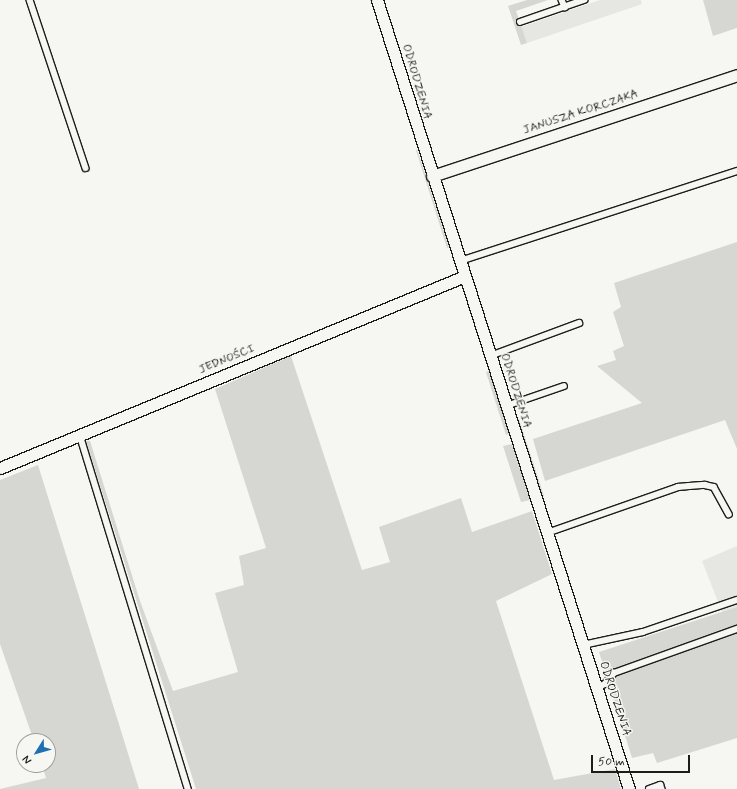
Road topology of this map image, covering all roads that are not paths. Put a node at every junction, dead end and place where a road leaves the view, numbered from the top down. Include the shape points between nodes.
1 (30, 0) edge
2 (377, 0) edge
3 (562, 0) edge
4 (584, 0) edge
5 (565, 7) junction
6 (520, 22) dead end
7 (737, 75) edge
8 (86, 168) dead end
9 (737, 171) edge
10 (432, 176) junction
11 (460, 262) junction
12 (465, 276) junction
13 (579, 323) dead end
14 (490, 356) junction
15 (564, 386) dead end
16 (506, 406) junction
17 (80, 435) junction
18 (0, 468) edge
19 (729, 514) dead end
20 (547, 533) junction
21 (737, 600) edge
22 (737, 628) edge
23 (583, 646) junction
24 (596, 688) junction
25 (188, 789) edge
26 (629, 789) edge
27 (649, 789) edge
28 (662, 789) edge

1 - 8 lane
2 - 10 street, ODRODZENIA
3 - 5 lane
4 - 5 lane
5 - 6 lane
7 - 10 street, JANUSZA KORCZAKA
9 - 11 lane
10 - 11 street, ODRODZENIA
11 - 12 street, ODRODZENIA
12 - 14 street, ODRODZENIA
12 - 17 street, JEDNOŚCI
13 - 14 lane
14 - 16 street, ODRODZENIA
15 - 16 lane
16 - 20 street, ODRODZENIA
17 - 18 street, JEDNOŚCI
17 - 25 lane
19 - 20 lane via 714,487 678,487
20 - 23 street, ODRODZENIA
21 - 23 lane via 643,632
22 - 24 lane via 614,673 605,684
23 - 24 street, ODRODZENIA
24 - 26 street, ODRODZENIA
27 - 28 lane via 660,785

